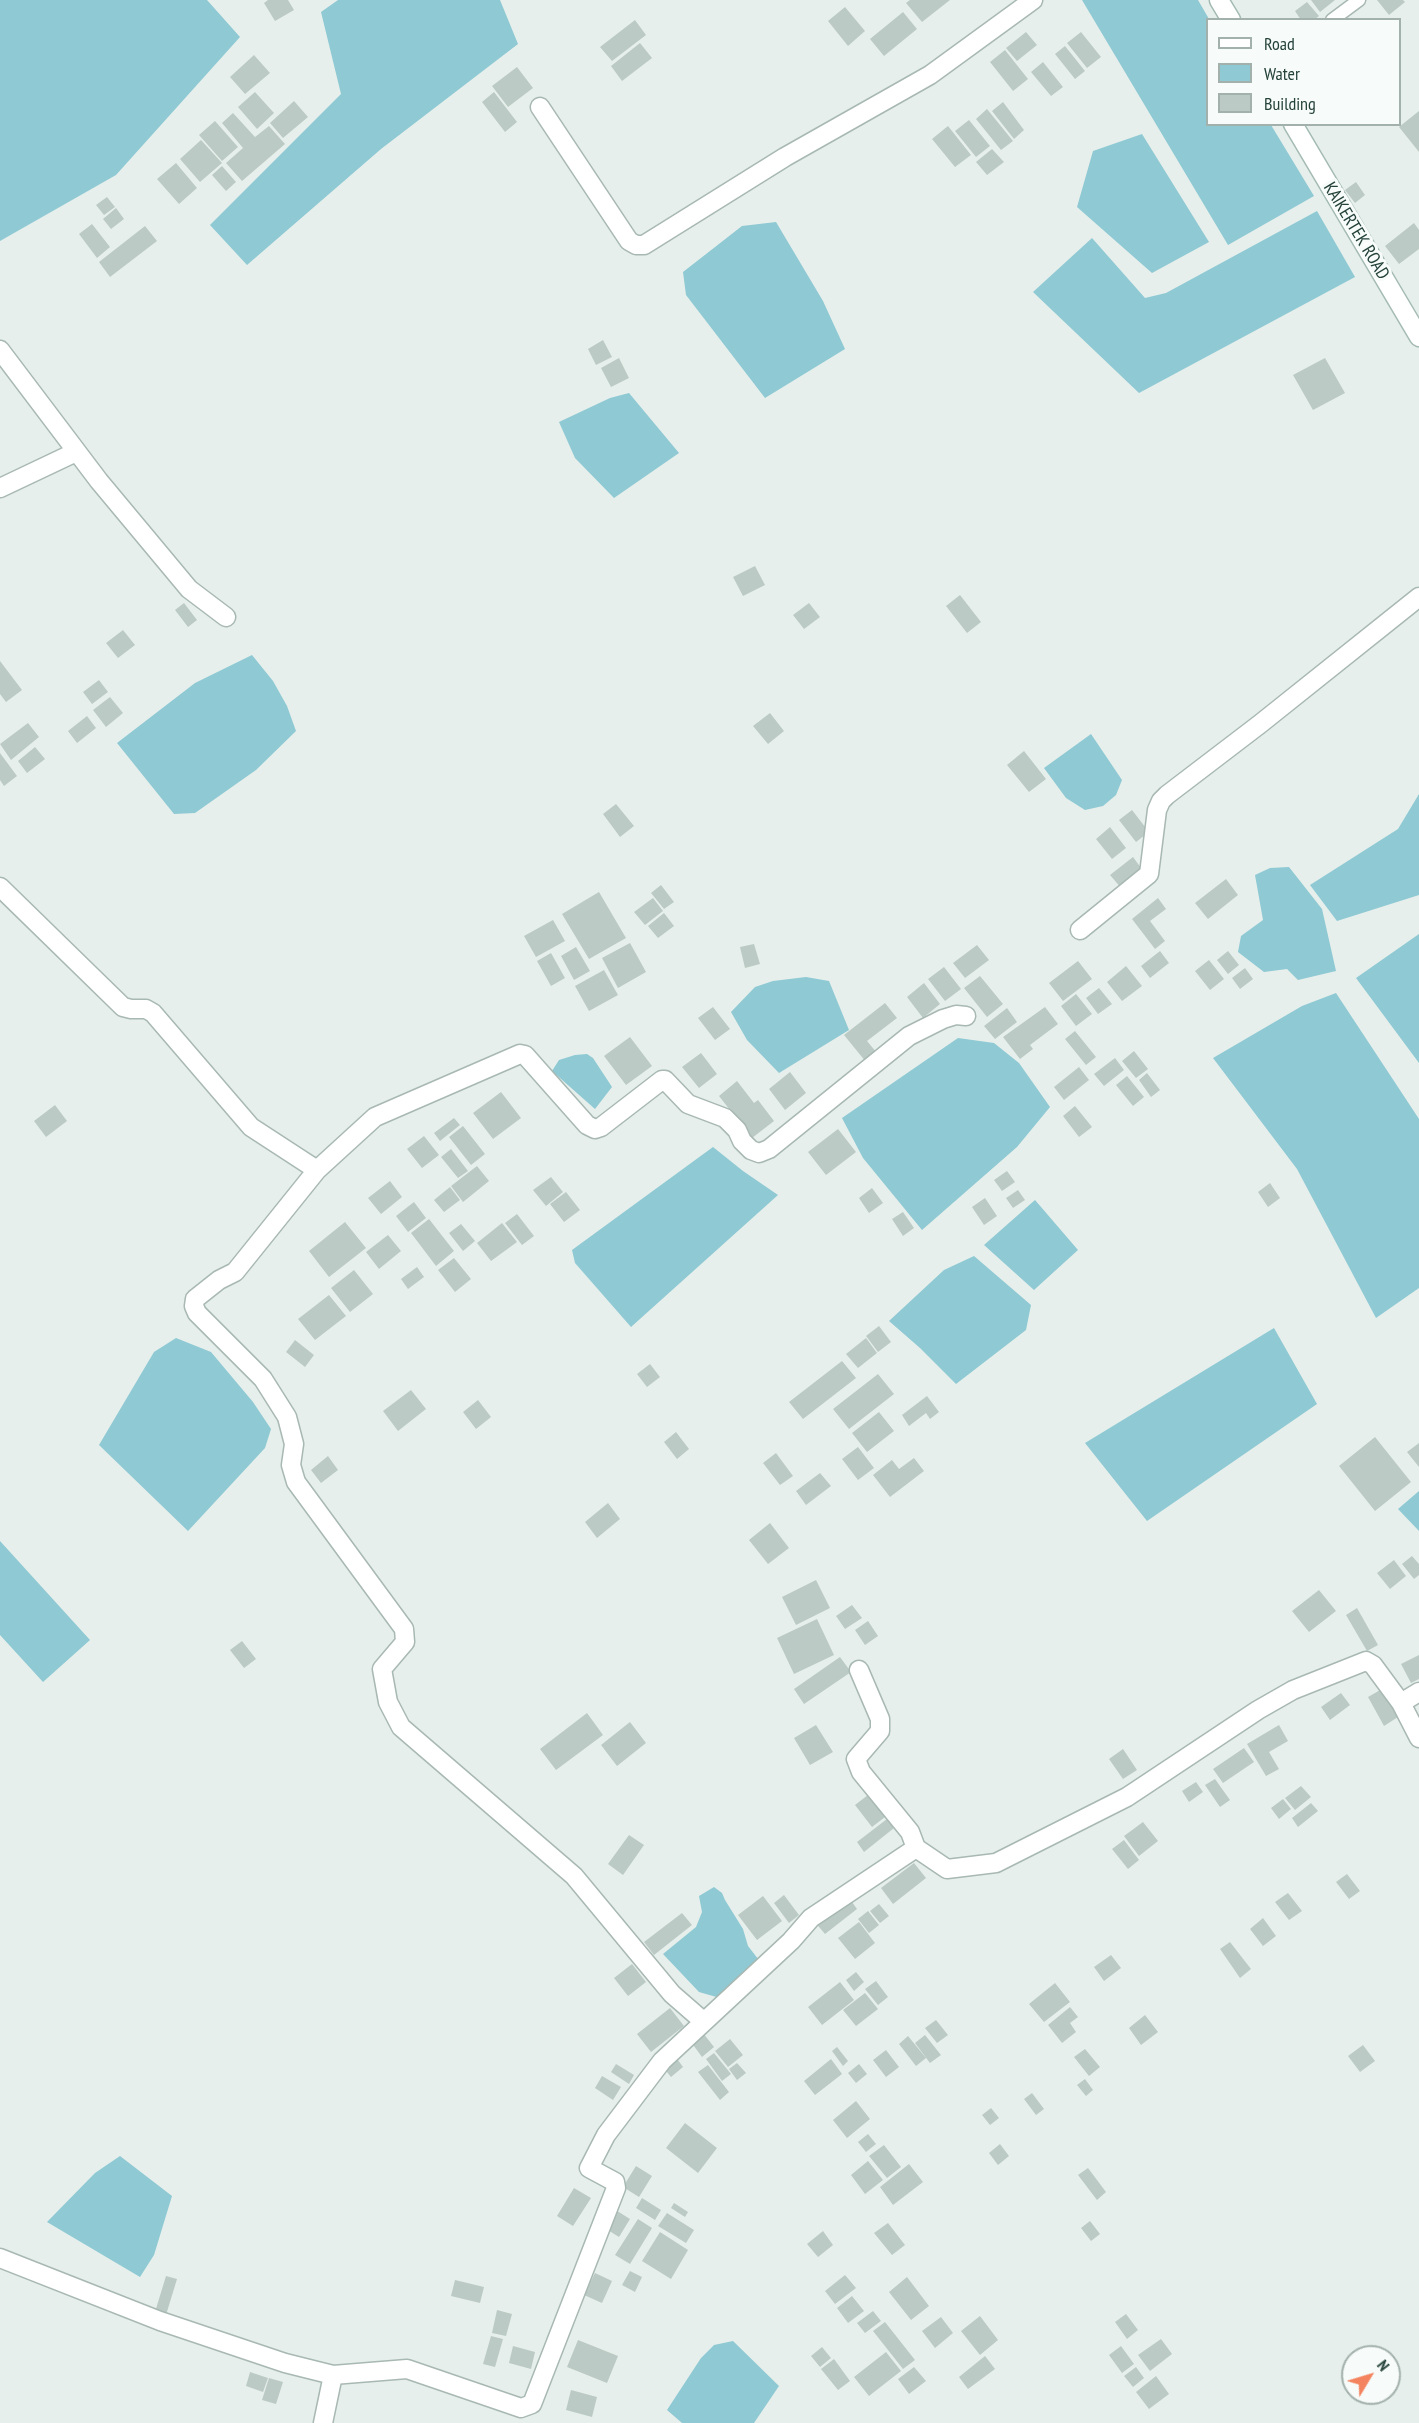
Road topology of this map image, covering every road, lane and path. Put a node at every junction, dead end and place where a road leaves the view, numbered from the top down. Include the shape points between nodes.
1 (1033, 0) edge
2 (1219, 0) edge
3 (1359, 0) edge
4 (1230, 18) edge
5 (1335, 18) edge
6 (540, 106) dead end
7 (1294, 126) edge
8 (1419, 338) edge
9 (0, 350) edge
10 (76, 452) junction
11 (0, 488) edge
12 (1419, 597) edge
13 (226, 616) dead end
14 (0, 887) edge
15 (1080, 930) dead end
16 (966, 1016) dead end
17 (317, 1170) junction
18 (859, 1670) dead end
19 (1419, 1692) edge
20 (1401, 1703) junction
21 (1419, 1738) edge
22 (916, 1848) junction
23 (703, 2022) junction
24 (0, 2258) edge
25 (333, 2375) junction
26 (322, 2423) edge

1 - 6 street via 930,75 785,157 645,245 629,241
2 - 4 street
3 - 5 lane
7 - 8 street, KAIKERTEK ROAD
9 - 10 street
10 - 11 street
10 - 13 street via 189,589
12 - 15 street via 1167,795 1157,810 1149,874
14 - 17 street via 123,1006 153,1013 251,1127
16 - 17 street via 943,1019 909,1036 759,1153 742,1141 725,1118 688,1104 665,1080 595,1129 520,1054 375,1117
17 - 23 street via 235,1272 195,1299 197,1313 263,1379 287,1417 294,1444 291,1465 296,1482 404,1629 405,1642 382,1669 388,1702 402,1727 574,1876 672,1994
18 - 22 street via 880,1719 880,1731 856,1759 861,1772 910,1832
19 - 20 street
20 - 21 street
20 - 22 street via 1366,1661 1293,1690 1127,1797 996,1863 947,1869
22 - 23 street via 811,1918
23 - 25 street via 662,2061 606,2135 589,2165 590,2170 615,2182 616,2188 532,2404 521,2408 406,2369
24 - 25 street via 160,2321
25 - 26 street

